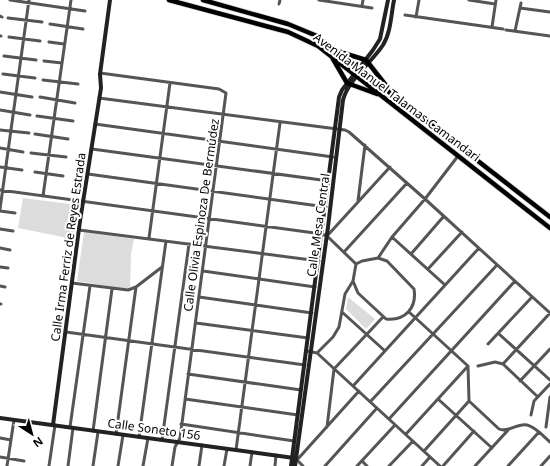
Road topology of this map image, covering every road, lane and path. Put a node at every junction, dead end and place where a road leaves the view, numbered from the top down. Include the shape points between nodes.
1 (10, 0) edge
2 (71, 0) edge
3 (110, 0) edge
4 (169, 0) edge
5 (203, 0) edge
6 (319, 0) edge
7 (363, 0) edge
8 (388, 0) edge
9 (394, 0) edge
10 (419, 0) edge
11 (469, 0) edge
12 (29, 1) edge
13 (496, 2) edge
14 (521, 3) dead end
15 (362, 6) junction
16 (69, 8) junction
17 (372, 8) dead end
18 (520, 8) junction
19 (85, 11) dead end
20 (550, 12) edge
21 (405, 15) dead end
22 (416, 17) junction
23 (8, 18) dead end
24 (26, 21) junction
25 (42, 22) dead end
26 (50, 24) dead end
27 (67, 27) junction
28 (492, 27) junction
29 (83, 29) dead end
30 (515, 31) junction
31 (382, 33) junction
32 (387, 34) junction
33 (550, 36) edge
34 (9, 37) dead end
35 (24, 39) junction
36 (40, 41) dead end
37 (49, 42) dead end
38 (64, 44) junction
39 (337, 51) junction
40 (4, 56) dead end
41 (332, 57) junction
42 (21, 58) junction
43 (36, 60) dead end
44 (44, 61) dead end
45 (368, 61) junction
46 (62, 63) junction
47 (361, 69) junction
48 (100, 73) junction
49 (3, 74) dead end
50 (356, 75) junction
51 (19, 76) junction
52 (35, 78) dead end
53 (43, 80) dead end
54 (59, 82) junction
55 (170, 83) junction
56 (78, 84) dead end
57 (349, 85) junction
58 (0, 92) edge
59 (391, 92) junction
60 (16, 95) junction
61 (32, 97) dead end
62 (40, 97) dead end
63 (99, 98) junction
64 (386, 98) junction
65 (57, 100) junction
66 (74, 103) dead end
67 (167, 108) junction
68 (0, 110) edge
69 (14, 113) junction
70 (30, 115) dead end
71 (224, 115) junction
72 (37, 116) dead end
73 (54, 118) junction
74 (73, 121) dead end
75 (280, 123) junction
76 (95, 124) junction
77 (0, 130) edge
78 (338, 130) junction
79 (11, 131) junction
80 (29, 133) dead end
81 (163, 133) junction
82 (35, 134) dead end
83 (52, 136) junction
84 (68, 139) dead end
85 (221, 141) junction
86 (365, 145) junction
87 (0, 148) edge
88 (9, 149) junction
89 (277, 149) junction
90 (92, 150) junction
91 (23, 152) dead end
92 (32, 153) dead end
93 (49, 155) junction
94 (458, 156) junction
95 (66, 157) dead end
96 (333, 157) junction
97 (160, 158) junction
98 (480, 163) junction
99 (217, 166) junction
100 (0, 167) edge
101 (390, 167) junction
102 (6, 168) junction
103 (22, 170) dead end
104 (35, 172) dead end
105 (46, 174) junction
106 (88, 174) junction
107 (274, 174) junction
108 (63, 176) dead end
109 (330, 182) junction
110 (157, 183) junction
111 (408, 183) junction
112 (1, 190) edge
113 (214, 191) junction
114 (43, 196) junction
115 (270, 199) junction
116 (425, 199) junction
117 (84, 200) junction
118 (358, 200) junction
119 (326, 207) junction
120 (0, 210) edge
121 (153, 210) junction
122 (15, 213) dead end
123 (444, 216) junction
124 (550, 217) edge
125 (210, 218) junction
126 (267, 226) junction
127 (550, 228) edge
128 (0, 229) edge
129 (79, 230) junction
130 (13, 231) dead end
131 (462, 232) junction
132 (325, 235) junction
133 (392, 237) junction
134 (149, 238) junction
135 (166, 240) junction
136 (189, 244) junction
137 (206, 246) junction
138 (0, 248) edge
139 (479, 248) junction
140 (10, 250) dead end
141 (344, 252) junction
142 (263, 253) junction
143 (411, 254) junction
144 (378, 258) junction
145 (319, 261) junction
146 (356, 264) junction
147 (497, 265) junction
148 (0, 267) edge
149 (162, 267) junction
150 (8, 268) dead end
151 (428, 269) junction
152 (203, 271) junction
153 (259, 280) junction
154 (353, 281) junction
155 (515, 281) junction
156 (72, 283) junction
157 (0, 286) edge
158 (90, 286) junction
159 (445, 286) junction
160 (5, 287) dead end
161 (136, 287) junction
162 (315, 287) junction
163 (112, 289) junction
164 (199, 297) junction
165 (532, 297) junction
166 (256, 305) junction
167 (342, 312) junction
168 (409, 312) junction
169 (312, 313) junction
170 (550, 313) edge
171 (383, 317) junction
172 (415, 317) junction
173 (196, 323) junction
174 (252, 331) junction
175 (66, 332) junction
176 (83, 334) junction
177 (433, 334) junction
178 (499, 334) junction
179 (367, 335) junction
180 (106, 337) junction
181 (308, 338) junction
182 (129, 340) junction
183 (152, 344) junction
184 (488, 344) dead end
185 (175, 347) junction
186 (192, 349) junction
187 (517, 349) junction
188 (550, 349) edge
189 (451, 350) junction
190 (309, 351) junction
191 (386, 351) junction
192 (317, 353) junction
193 (249, 356) junction
194 (503, 364) junction
195 (305, 365) junction
196 (468, 366) junction
197 (478, 366) dead end
198 (534, 366) junction
199 (334, 369) junction
200 (188, 374) junction
201 (550, 380) edge
202 (520, 381) junction
203 (246, 382) junction
204 (550, 384) edge
205 (353, 386) junction
206 (301, 390) junction
207 (359, 392) junction
208 (538, 397) junction
209 (550, 397) edge
210 (185, 399) junction
211 (438, 399) junction
212 (470, 401) junction
213 (370, 402) junction
214 (242, 406) junction
215 (377, 408) junction
216 (298, 415) junction
217 (456, 415) junction
218 (531, 415) dead end
219 (0, 418) edge
220 (389, 419) junction
221 (14, 420) junction
222 (181, 424) junction
223 (395, 424) junction
224 (54, 425) junction
225 (72, 427) junction
226 (327, 427) junction
227 (510, 428) junction
228 (546, 428) dead end
229 (93, 431) junction
230 (474, 431) junction
231 (98, 432) junction
232 (239, 432) junction
233 (539, 432) junction
234 (116, 434) junction
235 (406, 434) junction
236 (123, 435) junction
237 (138, 437) junction
238 (0, 438) edge
239 (148, 438) junction
240 (11, 440) junction
241 (162, 440) junction
242 (412, 440) junction
243 (294, 441) junction
244 (176, 442) junction
245 (550, 442) edge
246 (202, 445) junction
247 (492, 448) junction
248 (227, 449) junction
249 (236, 450) junction
250 (424, 451) junction
251 (252, 452) junction
252 (276, 455) junction
253 (550, 456) edge
254 (0, 457) edge
255 (430, 457) junction
256 (8, 458) junction
257 (295, 459) junction
258 (24, 461) dead end
259 (362, 461) junction
260 (7, 466) edge
261 (49, 466) edge
262 (68, 466) edge
263 (93, 466) edge
264 (118, 466) edge
265 (144, 466) edge
266 (172, 466) edge
267 (199, 466) edge
268 (224, 466) edge
269 (250, 466) edge
270 (275, 466) edge
271 (291, 466) edge
272 (295, 466) edge
273 (303, 466) edge
274 (325, 466) edge
275 (357, 466) edge
276 (368, 466) edge
277 (389, 466) edge
278 (422, 466) edge
279 (442, 466) edge
280 (476, 466) edge
281 (508, 466) edge
282 (541, 466) edge

1 - 12 street
2 - 16 street
3 - 48 main road, Calle Irma Ferriz de Reyes Estrada
4 - 41 main road, Avenida Manuel Talamas Camandari via 288,32 309,41
5 - 39 main road, Avenida Manuel Talamas Camandari via 300,28 317,36
6 - 15 street
7 - 15 street
8 - 31 main road, Calle Mesa Central
9 - 32 main road, Calle Mesa Central
10 - 22 street
11 - 13 street
12 - 16 street
12 - 24 street
13 - 28 street
14 - 18 street
15 - 17 street
16 - 19 street
16 - 27 street
18 - 20 street
18 - 30 street
21 - 22 street
22 - 28 street
23 - 24 street
24 - 25 street
24 - 35 street
26 - 27 street
27 - 29 street
27 - 38 street
28 - 30 street
30 - 33 street
31 - 32 main road
31 - 45 main road, Calle Mesa Central
32 - 45 main road, Calle Mesa Central via 383,44
34 - 35 street
35 - 36 street
35 - 42 street
37 - 38 street
38 - 46 street
39 - 45 main road
39 - 47 main road, Avenida Manuel Talamas Camandari
40 - 42 street
41 - 50 main road, Avenida Manuel Talamas Camandari
41 - 57 main road
42 - 43 street
42 - 51 street
44 - 46 street
45 - 47 main road, Calle Mesa Central
45 - 59 main road
46 - 54 street
47 - 50 main road, Calle Mesa Central
47 - 59 main road, Avenida Manuel Talamas Camandari
48 - 55 street, Calle Olivia Espinoza De Bermúdez
48 - 63 main road, Calle Irma Ferriz de Reyes Estrada
49 - 51 street
50 - 57 main road, Calle Mesa Central
50 - 64 main road, Avenida Manuel Talamas Camandari
51 - 52 street
51 - 60 street
53 - 54 street
54 - 56 street
54 - 65 street
55 - 67 street
55 - 71 street, Calle Olivia Espinoza De Bermúdez via 224,91
57 - 64 main road
57 - 78 main road, Calle Mesa Central via 343,100
58 - 60 street
59 - 98 main road, Avenida Manuel Talamas Camandari
60 - 61 street
60 - 69 street
62 - 65 street
63 - 67 street
63 - 76 main road, Calle Irma Ferriz de Reyes Estrada
64 - 94 main road, Avenida Manuel Talamas Camandari
65 - 66 street
65 - 73 street
67 - 71 street
67 - 81 street
68 - 69 street
69 - 70 street
69 - 79 street
71 - 75 street
71 - 85 street, Calle Olivia Espinoza De Bermúdez
72 - 73 street
73 - 74 street
73 - 83 street
75 - 78 street
75 - 89 street
76 - 81 street
76 - 90 main road, Calle Irma Ferriz de Reyes Estrada
77 - 79 street
78 - 86 street via 349,132
78 - 96 main road, Calle Mesa Central
78 - 132 main road, Calle Mesa Central
79 - 80 street
79 - 88 street
81 - 85 street
81 - 97 street
82 - 83 street
83 - 84 street
83 - 93 street
85 - 89 street
85 - 99 street, Calle Olivia Espinoza De Bermúdez
86 - 101 street
86 - 118 street
87 - 88 street
88 - 91 street
88 - 102 street
89 - 96 street
89 - 107 street
90 - 97 street
90 - 106 main road, Calle Irma Ferriz de Reyes Estrada
92 - 93 street
93 - 95 street
93 - 105 street
94 - 98 main road via 465,154
94 - 116 street
94 - 127 main road, Avenida Manuel Talamas Camandari
96 - 109 main road, Calle Mesa Central
97 - 99 street
97 - 110 street
98 - 124 main road, Avenida Manuel Talamas Camandari
99 - 107 street
99 - 113 street, Calle Olivia Espinoza De Bermúdez
100 - 102 street
101 - 111 street
101 - 118 street
102 - 103 street
102 - 112 street
104 - 105 street
105 - 108 street
105 - 114 street
106 - 110 street
106 - 117 main road, Calle Irma Ferriz de Reyes Estrada
107 - 109 street
107 - 115 street
109 - 119 main road, Calle Mesa Central
110 - 113 street
110 - 121 street
111 - 116 street
111 - 141 street
112 - 114 street
112 - 120 street
113 - 115 street
113 - 125 street, Calle Olivia Espinoza De Bermúdez
114 - 117 street
115 - 119 street
115 - 126 street
116 - 123 street
116 - 133 street
117 - 121 street
117 - 129 main road, Calle Irma Ferriz de Reyes Estrada
118 - 132 street
119 - 132 main road, Calle Mesa Central
120 - 122 street
121 - 125 street
121 - 134 street
123 - 131 street
123 - 143 street
125 - 126 street
125 - 137 street, Calle Olivia Espinoza De Bermúdez
126 - 132 street
126 - 142 street
128 - 130 street
129 - 134 street
129 - 156 main road, Calle Irma Ferriz de Reyes Estrada
131 - 139 street
131 - 151 street
132 - 141 street
132 - 145 main road, Calle Mesa Central
132 - 190 main road, Calle Mesa Central
133 - 143 street
133 - 144 street
134 - 135 street
135 - 136 street
135 - 149 street
136 - 137 street
136 - 185 street
137 - 142 street
137 - 152 street, Calle Olivia Espinoza De Bermúdez
138 - 140 street
139 - 147 street
139 - 159 street
141 - 146 street
142 - 145 street
142 - 153 street
143 - 151 street
144 - 146 street
144 - 168 street via 387,261 414,289 414,304
145 - 162 main road, Calle Mesa Central
146 - 154 street
147 - 155 street
147 - 177 street
148 - 150 street
149 - 161 street
149 - 183 street
151 - 159 street
152 - 153 street
152 - 164 street, Calle Olivia Espinoza De Bermúdez
153 - 162 street
153 - 166 street
154 - 167 street via 345,294
154 - 171 street via 358,293
155 - 165 street
155 - 189 street
156 - 158 street, Calle Irma Ferriz de Reyes Estrada
156 - 175 main road, Calle Irma Ferriz de Reyes Estrada
157 - 160 street
158 - 163 street, Calle Irma Ferriz de Reyes Estrada
158 - 176 street
159 - 172 street
161 - 163 street, Calle Irma Ferriz de Reyes Estrada via 128,290
161 - 182 street
162 - 169 main road, Calle Mesa Central
163 - 180 street
164 - 166 street
164 - 173 street, Calle Olivia Espinoza De Bermúdez
165 - 170 street
165 - 178 street
166 - 169 street
166 - 174 street
167 - 179 street
167 - 192 street via 336,332
168 - 171 street via 404,316 390,319
168 - 172 street
169 - 181 main road, Calle Mesa Central
170 - 187 street
171 - 179 street
172 - 177 street
172 - 191 street
173 - 174 street
173 - 186 street, Calle Olivia Espinoza De Bermúdez
174 - 181 street
174 - 193 street
175 - 176 street
175 - 224 main road, Calle Irma Ferriz de Reyes Estrada
176 - 180 street
176 - 225 street
177 - 189 street
177 - 213 street
178 - 184 street
178 - 187 street
179 - 191 street
179 - 199 street
180 - 182 street
180 - 229 street
181 - 190 main road, Calle Mesa Central
182 - 183 street
182 - 234 street
183 - 185 street
183 - 237 street
185 - 186 street
185 - 241 street
186 - 193 street
186 - 200 street, Calle Olivia Espinoza De Bermúdez
187 - 194 street
187 - 198 street
188 - 198 street
189 - 196 street
189 - 220 street
190 - 192 street
190 - 195 main road, Calle Mesa Central
190 - 257 main road, Calle Mesa Central
191 - 205 street
192 - 199 street
193 - 195 street
193 - 203 street
194 - 197 street via 495,362
194 - 202 street
195 - 206 main road, Calle Mesa Central
196 - 211 street
196 - 212 street
198 - 201 street
198 - 202 street
199 - 205 street
199 - 226 street
200 - 203 street
200 - 210 street, Calle Olivia Espinoza De Bermúdez
202 - 208 street
203 - 206 street
203 - 214 street
204 - 208 street
205 - 207 street
206 - 216 main road, Calle Mesa Central
207 - 213 street
207 - 226 street
208 - 218 street via 534,401
209 - 228 street
210 - 214 street
210 - 222 street, Calle Olivia Espinoza De Bermúdez
211 - 217 street
211 - 235 street
212 - 217 street
212 - 227 street via 499,429
213 - 215 street
214 - 216 street
214 - 232 street
215 - 220 street
215 - 274 street
216 - 243 main road, Calle Mesa Central
217 - 230 street
217 - 250 street
219 - 221 main road, Calle Soneto 156
220 - 223 street
221 - 224 main road, Calle Soneto 156
221 - 240 street
222 - 232 street
222 - 244 street, Calle Olivia Espinoza De Bermúdez via 180,438
223 - 235 street
223 - 259 street
224 - 225 main road, Calle Soneto 156
224 - 261 street
225 - 229 main road, Calle Soneto 156
225 - 262 street
226 - 257 street
227 - 233 street via 525,425
227 - 247 street
229 - 231 main road, Calle Soneto 156
230 - 247 street
230 - 279 street
231 - 234 main road, Calle Soneto 156
231 - 263 street
232 - 243 street
232 - 249 street
233 - 245 street
233 - 281 street
234 - 236 main road, Calle Soneto 156
235 - 242 street
236 - 237 main road, Calle Soneto 156
236 - 264 street
237 - 239 main road, Calle Soneto 156
238 - 240 street
239 - 241 main road, Calle Soneto 156
239 - 265 street
240 - 256 street
241 - 244 main road, Calle Soneto 156
242 - 250 street
242 - 277 street
243 - 257 main road, Calle Mesa Central
244 - 246 main road, Calle Soneto 156
244 - 266 street, Calle Olivia Espinoza De Bermúdez
246 - 248 main road, Calle Soneto 156
246 - 267 street
247 - 280 street
248 - 249 main road, Calle Soneto 156
248 - 268 street
249 - 251 main road, Calle Soneto 156
250 - 255 street
251 - 252 main road, Calle Soneto 156
251 - 269 street
252 - 257 main road, Calle Soneto 156
252 - 270 street
253 - 282 street
254 - 256 street
255 - 278 street
255 - 279 street
256 - 258 street
256 - 260 street
257 - 271 main road, Calle Mesa Central
257 - 272 main road, Calle Mesa Central
257 - 273 street
259 - 275 street
259 - 276 street

